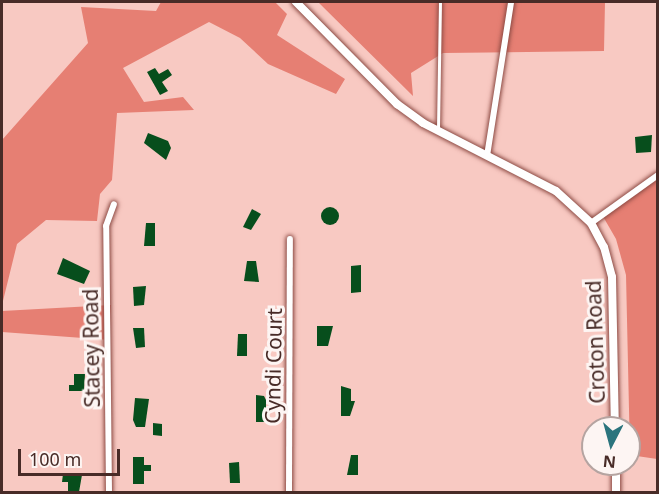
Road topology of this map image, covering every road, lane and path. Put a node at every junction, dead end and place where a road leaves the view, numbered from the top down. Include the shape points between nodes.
1 (296, 2) edge
2 (440, 2) edge
3 (511, 2) edge
4 (438, 130) junction
5 (487, 156) junction
6 (657, 176) edge
7 (114, 204) dead end
8 (591, 223) junction
9 (290, 239) dead end
10 (615, 416) edge
11 (616, 476) edge
12 (109, 492) edge
13 (289, 492) edge
14 (616, 492) edge

1 - 4 main road, Croton Road via 376,87
2 - 4 lane
3 - 5 street
4 - 5 main road, Croton Road
5 - 8 main road, Croton Road via 569,199
6 - 8 street
7 - 12 street, Stacey Road via 106,226
8 - 10 main road, Croton Road via 604,247 612,277
9 - 13 street, Cyndi Court
11 - 14 main road

